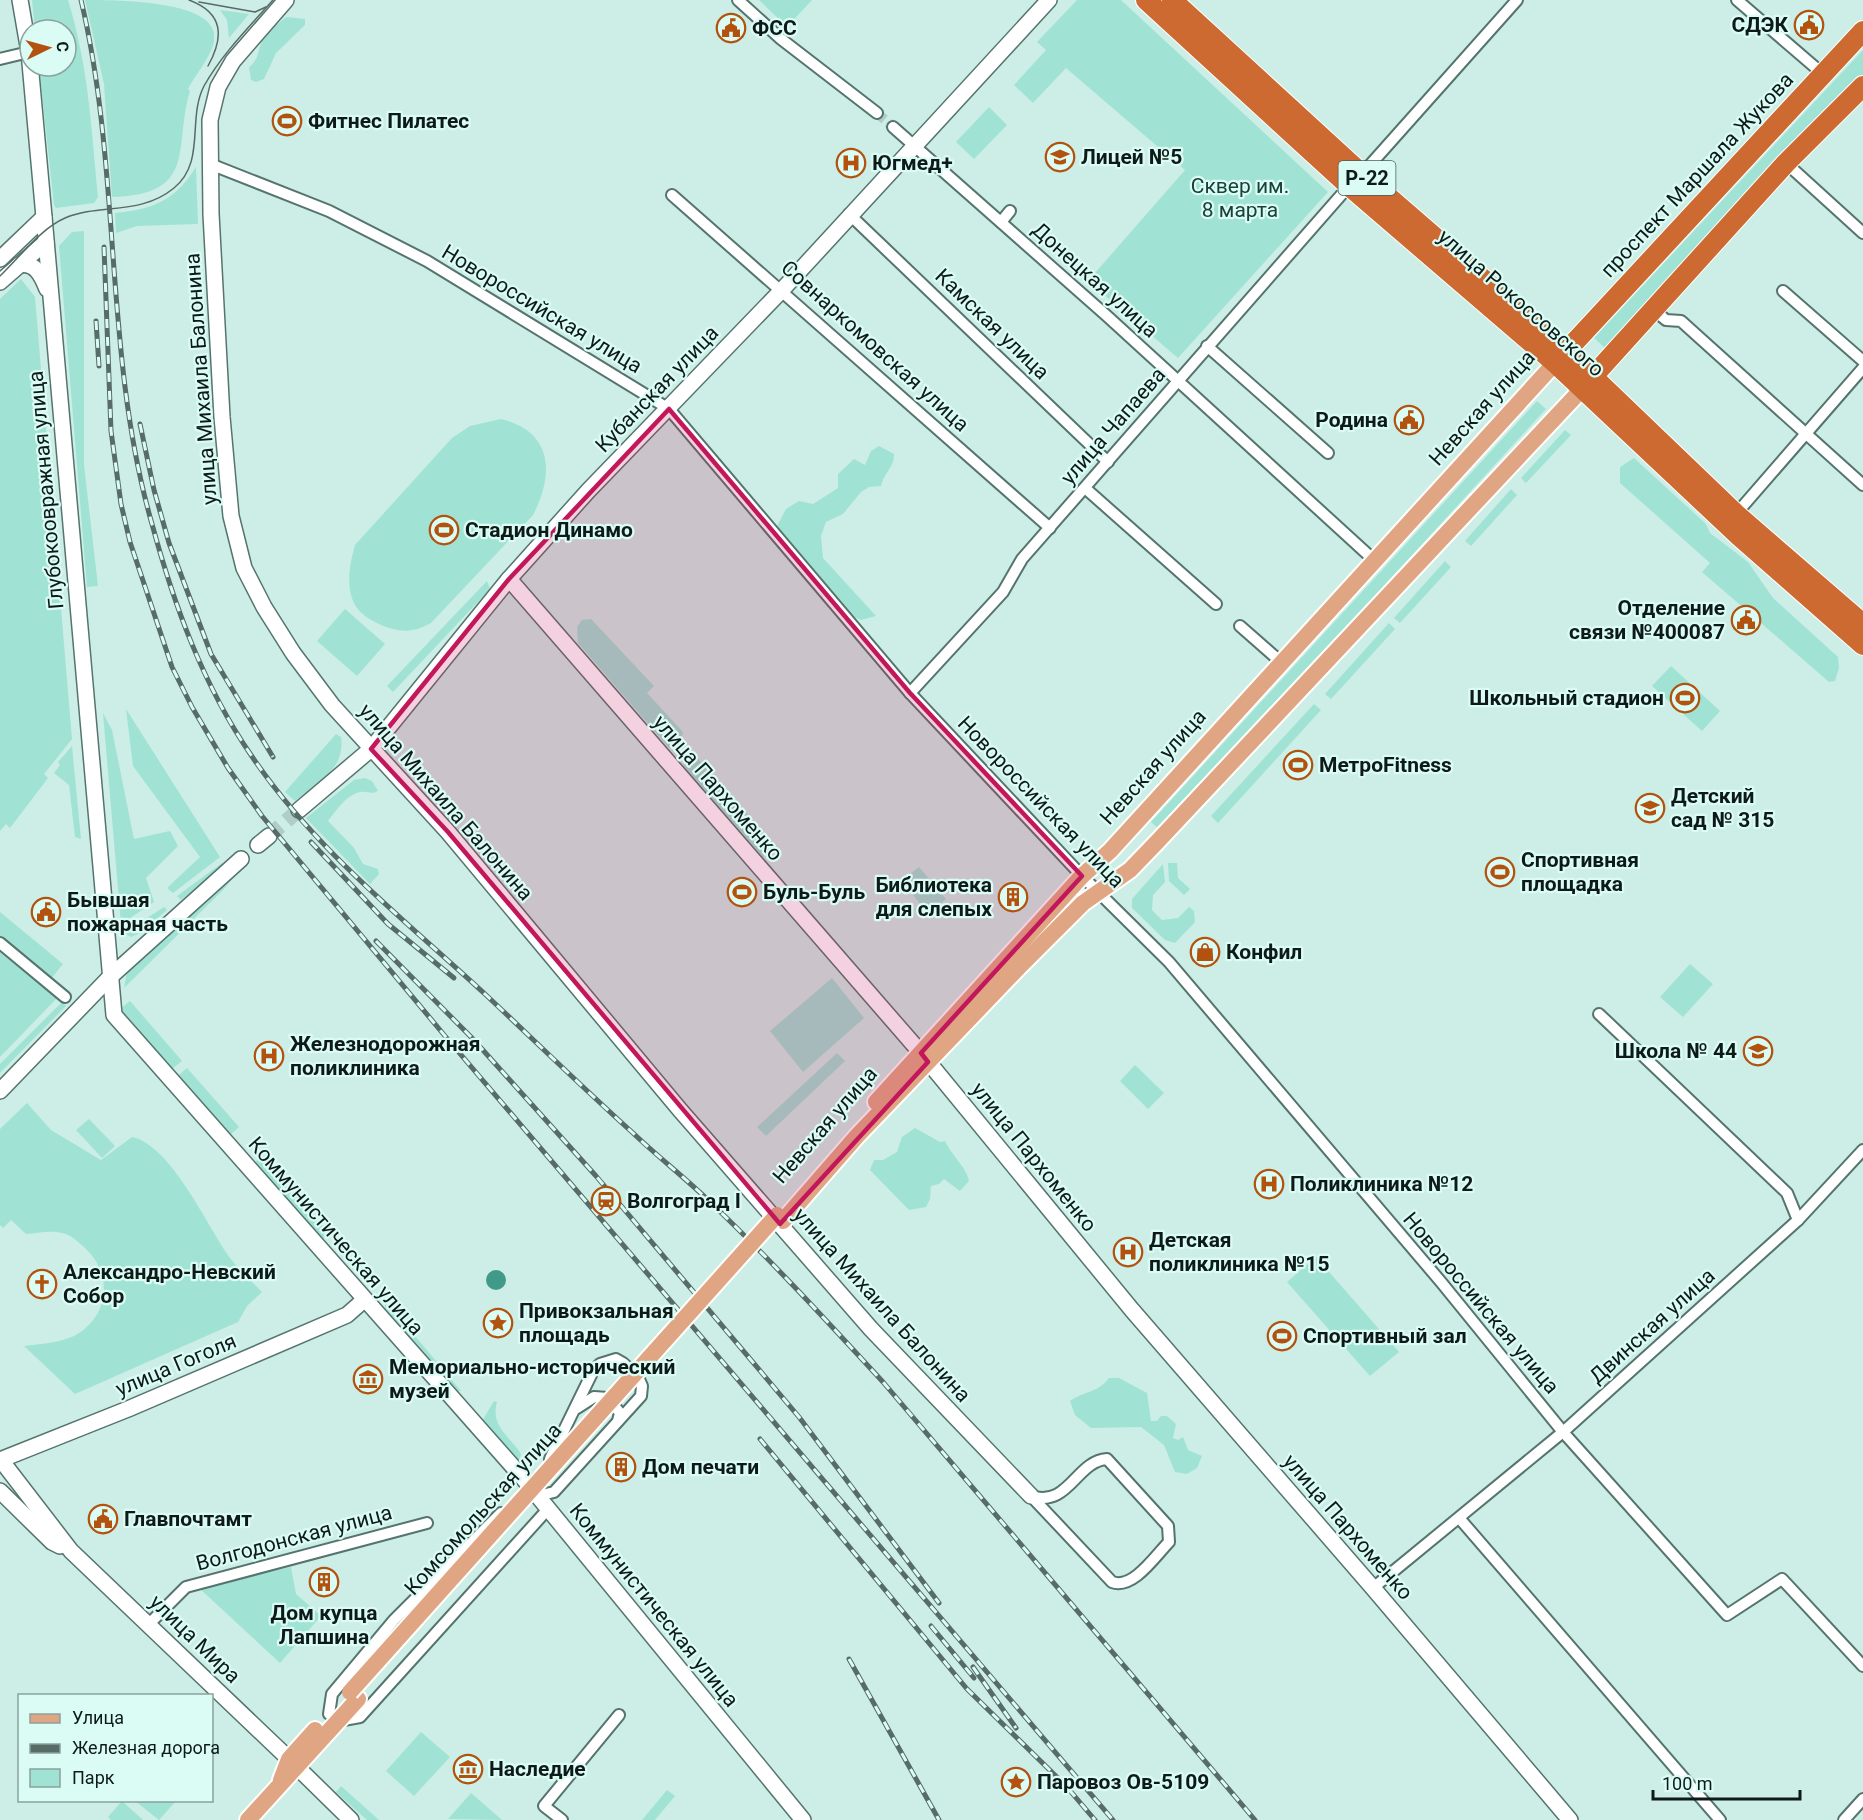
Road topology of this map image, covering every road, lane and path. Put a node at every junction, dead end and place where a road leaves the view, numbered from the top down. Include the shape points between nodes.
1 (20, 0) edge
2 (286, 0) edge
3 (738, 0) edge
4 (1049, 0) edge
5 (1146, 0) edge
6 (1172, 0) edge
7 (1517, 0) edge
8 (1737, 0) edge
9 (23, 18) edge
10 (1863, 31) edge
11 (18, 55) edge
12 (0, 59) edge
13 (1823, 74) junction
14 (31, 78) edge
15 (1863, 86) edge
16 (877, 112) tunnel mouth
17 (893, 127) tunnel mouth
18 (915, 145) junction
19 (1786, 163) junction
20 (210, 164) junction
21 (1356, 180) junction
22 (672, 195) dead end
23 (1010, 211) dead end
24 (849, 214) junction
25 (44, 217) junction
26 (1001, 222) junction
27 (1863, 233) edge
28 (46, 242) junction
29 (0, 259) edge
30 (19, 265) junction
31 (0, 282) edge
32 (782, 290) junction
33 (1783, 291) dead end
34 (51, 298) junction
35 (1654, 310) junction
36 (1207, 346) junction
37 (1561, 357) junction
38 (1863, 360) edge
39 (1863, 368) edge
40 (1176, 382) junction
41 (1588, 382) junction
42 (669, 409) junction
43 (1806, 434) junction
44 (1328, 453) dead end
45 (1108, 462) junction
46 (1863, 485) edge
47 (1086, 488) junction
48 (1736, 514) junction
49 (1050, 528) junction
50 (1375, 561) junction
51 (509, 579) junction
52 (1216, 604) dead end
53 (1863, 624) edge
54 (1240, 626) dead end
55 (1863, 645) edge
56 (1281, 662) junction
57 (910, 693) junction
58 (371, 749) junction
59 (299, 810) tunnel mouth
60 (1135, 823) junction
61 (1158, 842) junction
62 (242, 859) dead end
63 (1082, 876) junction
64 (1098, 891) junction
65 (0, 943) edge
66 (110, 977) junction
67 (65, 996) dead end
68 (1599, 1014) dead end
69 (925, 1058) junction
70 (0, 1091) edge
71 (1863, 1150) edge
72 (780, 1218) joint
73 (1798, 1220) junction
74 (364, 1300) junction
75 (575, 1410) junction
76 (618, 1422) junction
77 (1563, 1432) junction
78 (1, 1460) edge
79 (532, 1489) junction
80 (0, 1491) edge
81 (554, 1492) junction
82 (1031, 1496) junction
83 (550, 1510) junction
84 (1460, 1519) junction
85 (427, 1523) dead end
86 (70, 1551) junction
87 (1373, 1588) junction
88 (149, 1624) junction
89 (1863, 1666) edge
90 (619, 1715) dead end
91 (334, 1718) junction
92 (293, 1763) junction
93 (1863, 1799) edge
94 (801, 1819) edge
95 (248, 1820) edge
96 (351, 1820) edge
97 (562, 1820) edge
98 (1570, 1820) edge
99 (1720, 1820) edge
100 (1844, 1820) edge

1 - 9 main road, Глубокоовражная улица
2 - 20 main road, улица Михаила Балонина via 233,61 218,87 210,120
3 - 16 street via 781,39
4 - 18 main road, Кубанская улица
5 - 21 highway, улица Рокоссовского / Р-22
6 - 21 highway, улица Рокоссовского / Р-22
7 - 21 street, улица Чапаева
8 - 13 street
10 - 13 highway, проспект Маршала Жукова
11 - 12 street
13 - 37 highway, проспект Маршала Жукова
14 - 25 main road, Глубокоовражная улица
15 - 19 highway
17 - 18 street, Донецкая улица
18 - 24 main road, Кубанская улица
18 - 26 street, Донецкая улица
19 - 27 street
19 - 35 highway
20 - 42 street, Новороссийская улица via 328,211 427,261
20 - 58 main road, улица Михаила Балонина via 222,417 231,516 244,568 293,653
21 - 36 street, улица Чапаева
21 - 37 highway, улица Рокоссовского / Р-22
22 - 32 street, Совнаркомовская улица
23 - 26 street
24 - 32 main road, Кубанская улица
24 - 45 street, Камская улица
25 - 28 main road, Глубокоовражная улица
25 - 29 main road
26 - 40 street, Донецкая улица
28 - 30 main road
28 - 34 main road, Глубокоовражная улица
30 - 31 main road
30 - 34 main road via 28,264 37,270
32 - 42 main road, Кубанская улица
32 - 49 street, Совнаркомовская улица
33 - 38 street
34 - 66 main road, Глубокоовражная улица
35 - 41 highway
35 - 43 street via 1666,320 1681,321
36 - 40 street, улица Чапаева
36 - 44 street
37 - 41 highway, улица Рокоссовского
37 - 50 main road, Невская улица
39 - 43 street
40 - 45 street, улица Чапаева
40 - 50 street, Донецкая улица
41 - 48 highway, улица Рокоссовского
41 - 55 highway, улица Рокоссовского via 1739,536
41 - 61 main road, Невская улица
42 - 51 main road, Кубанская улица
42 - 57 street, Новороссийская улица
43 - 46 street
43 - 48 street
45 - 47 street, улица Чапаева
47 - 49 street, улица Чапаева
47 - 52 street
48 - 53 highway, улица Рокоссовского
49 - 57 street, улица Чапаева via 1022,559 1003,592
50 - 56 main road, Невская улица
51 - 58 main road, Кубанская улица
51 - 69 main road, улица Пархоменко
54 - 56 street
56 - 60 main road, Невская улица
57 - 63 street, Новороссийская улица
58 - 59 main road, Кубанская улица
58 - 82 main road, улица Михаила Балонина via 448,832 680,1110 871,1329
60 - 61 main road via 1139,843
60 - 63 main road, Невская улица
61 - 64 main road, Невская улица via 1130,870
62 - 66 main road
63 - 64 street, Новороссийская улица
63 - 69 main road, Невская улица
64 - 69 main road, Невская улица
64 - 77 street, Новороссийская улица via 1169,962
65 - 67 street
66 - 70 main road
66 - 74 main road, Коммунистическая улица via 114,1015
68 - 73 street via 1786,1193
69 - 72 main road, Невская улица
69 - 87 main road, улица Пархоменко via 1132,1310
71 - 73 street, Двинская улица
72 - 91 main road, Комсомольская улица
73 - 77 street, Двинская улица
74 - 78 main road, улица Гоголя via 347,1315
74 - 79 main road, Коммунистическая улица
75 - 76 street via 594,1397 608,1398 620,1413
75 - 76 street via 596,1367 616,1359 632,1370 643,1391
75 - 79 street
76 - 81 street
77 - 84 street, Двинская улица
77 - 89 street, Новороссийская улица via 1727,1615 1782,1579
78 - 86 main road, улица Мира
79 - 81 street via 542,1495
79 - 83 main road, Коммунистическая улица
79 - 91 street via 457,1554 399,1614 332,1694
80 - 86 main road, улица Мира via 52,1542
81 - 83 street
82 - 82 street via 1118,1585 1131,1580 1169,1542 1168,1526 1107,1459 1096,1463 1055,1497
83 - 91 street via 360,1717
83 - 94 main road, Коммунистическая улица
84 - 87 street, Двинская улица
84 - 99 street
85 - 88 street, Волгодонская улица via 186,1587
86 - 88 main road, улица Мира
87 - 98 main road, улица Пархоменко
88 - 92 main road, улица Мира
90 - 97 street via 544,1806
91 - 92 main road, Комсомольская улица
92 - 95 main road, Комсомольская улица
92 - 96 main road, улица Мира
93 - 100 street

